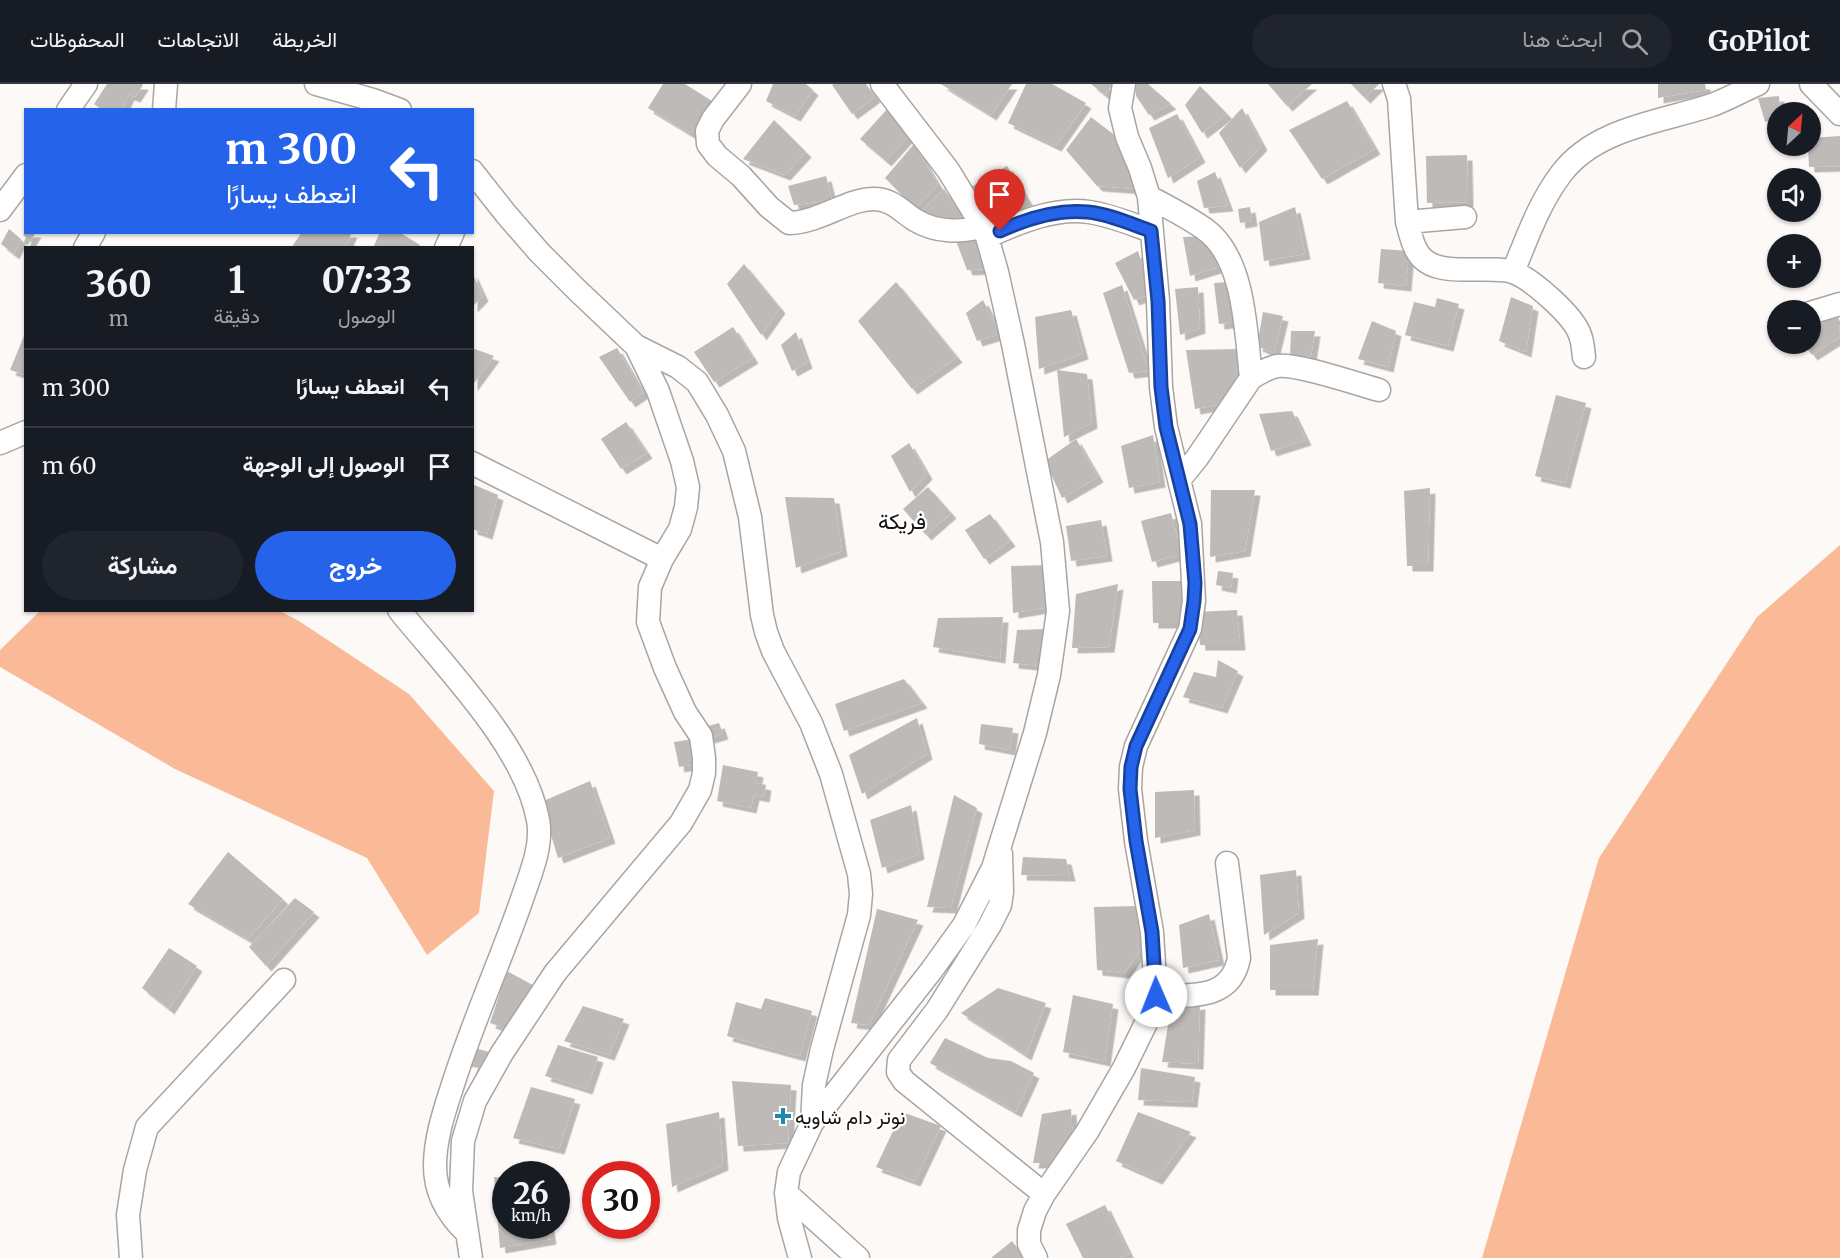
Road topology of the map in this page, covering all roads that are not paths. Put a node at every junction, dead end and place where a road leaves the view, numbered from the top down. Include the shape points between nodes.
1 (86, 84) edge
2 (166, 84) edge
3 (316, 84) edge
4 (740, 84) edge
5 (882, 84) edge
6 (1124, 84) edge
7 (1395, 84) edge
8 (1758, 84) edge
9 (1811, 84) edge
10 (1725, 91) edge
11 (69, 108) edge
12 (164, 108) edge
13 (395, 108) edge
14 (1840, 114) edge
15 (24, 178) edge
16 (475, 181) edge
17 (1149, 197) junction
18 (0, 210) edge
19 (1465, 217) dead end
20 (1407, 222) junction
21 (1151, 231) junction
22 (985, 232) junction
23 (1513, 272) junction
24 (1840, 304) edge
25 (1821, 310) edge
26 (636, 346) junction
27 (1584, 357) dead end
28 (1251, 378) junction
29 (1379, 390) dead end
30 (24, 433) edge
31 (0, 443) edge
32 (474, 464) edge
33 (1180, 479) junction
34 (662, 559) junction
35 (401, 612) edge
36 (1001, 845) junction
37 (1227, 863) dead end
38 (285, 980) dead end
39 (1156, 996) junction
40 (812, 1123) junction
41 (786, 1193) junction
42 (1044, 1194) junction
43 (467, 1233) junction
44 (131, 1258) edge
45 (471, 1258) edge
46 (800, 1258) edge
47 (858, 1258) edge
48 (1036, 1258) edge

1 - 11 street
2 - 12 street
3 - 13 street
4 - 22 street via 706,131 708,144 789,223 803,223 856,202 875,199 895,204 915,220 937,229
5 - 22 street via 933,148
6 - 17 street via 1120,108
7 - 20 street
8 - 10 street
9 - 14 street
10 - 23 street via 1614,134 1582,152 1562,172 1540,206
15 - 18 street
16 - 26 street via 539,252
17 - 21 street
17 - 28 street via 1207,230 1231,264 1245,317
19 - 20 street
20 - 23 street via 1418,255 1428,264
21 - 22 street via 1105,216 1070,212
21 - 33 street via 1161,387
22 - 36 street via 1038,467 1052,542 1058,611 1049,675 1035,733
23 - 27 street via 1564,310 1580,333
24 - 25 street
26 - 34 street via 658,391 688,487 680,528
26 - 40 street via 678,367 697,382 734,451 750,517 766,632 827,764 859,874 859,915 822,1049 814,1085
28 - 29 street via 1279,366 1296,367
28 - 33 street
30 - 31 street
32 - 34 street
33 - 39 street via 1193,561 1190,629 1136,746 1131,767 1130,789 1152,932
34 - 43 street via 650,587 648,622 685,712 701,736 705,759 700,790 669,838 555,973 475,1101 463,1141 461,1191
35 - 43 street via 502,739 532,797 539,822 538,847 530,876 467,1042 437,1145 437,1187 453,1220
36 - 40 street via 964,925
36 - 42 street via 1000,905 937,1010 897,1065 904,1081
37 - 39 street via 1239,958 1237,972 1211,993
38 - 44 street via 147,1127 128,1215
39 - 42 street via 1124,1068 1087,1132
40 - 41 street via 789,1172
41 - 46 street
41 - 47 street
42 - 48 street via 1029,1230 1029,1244
43 - 45 street

